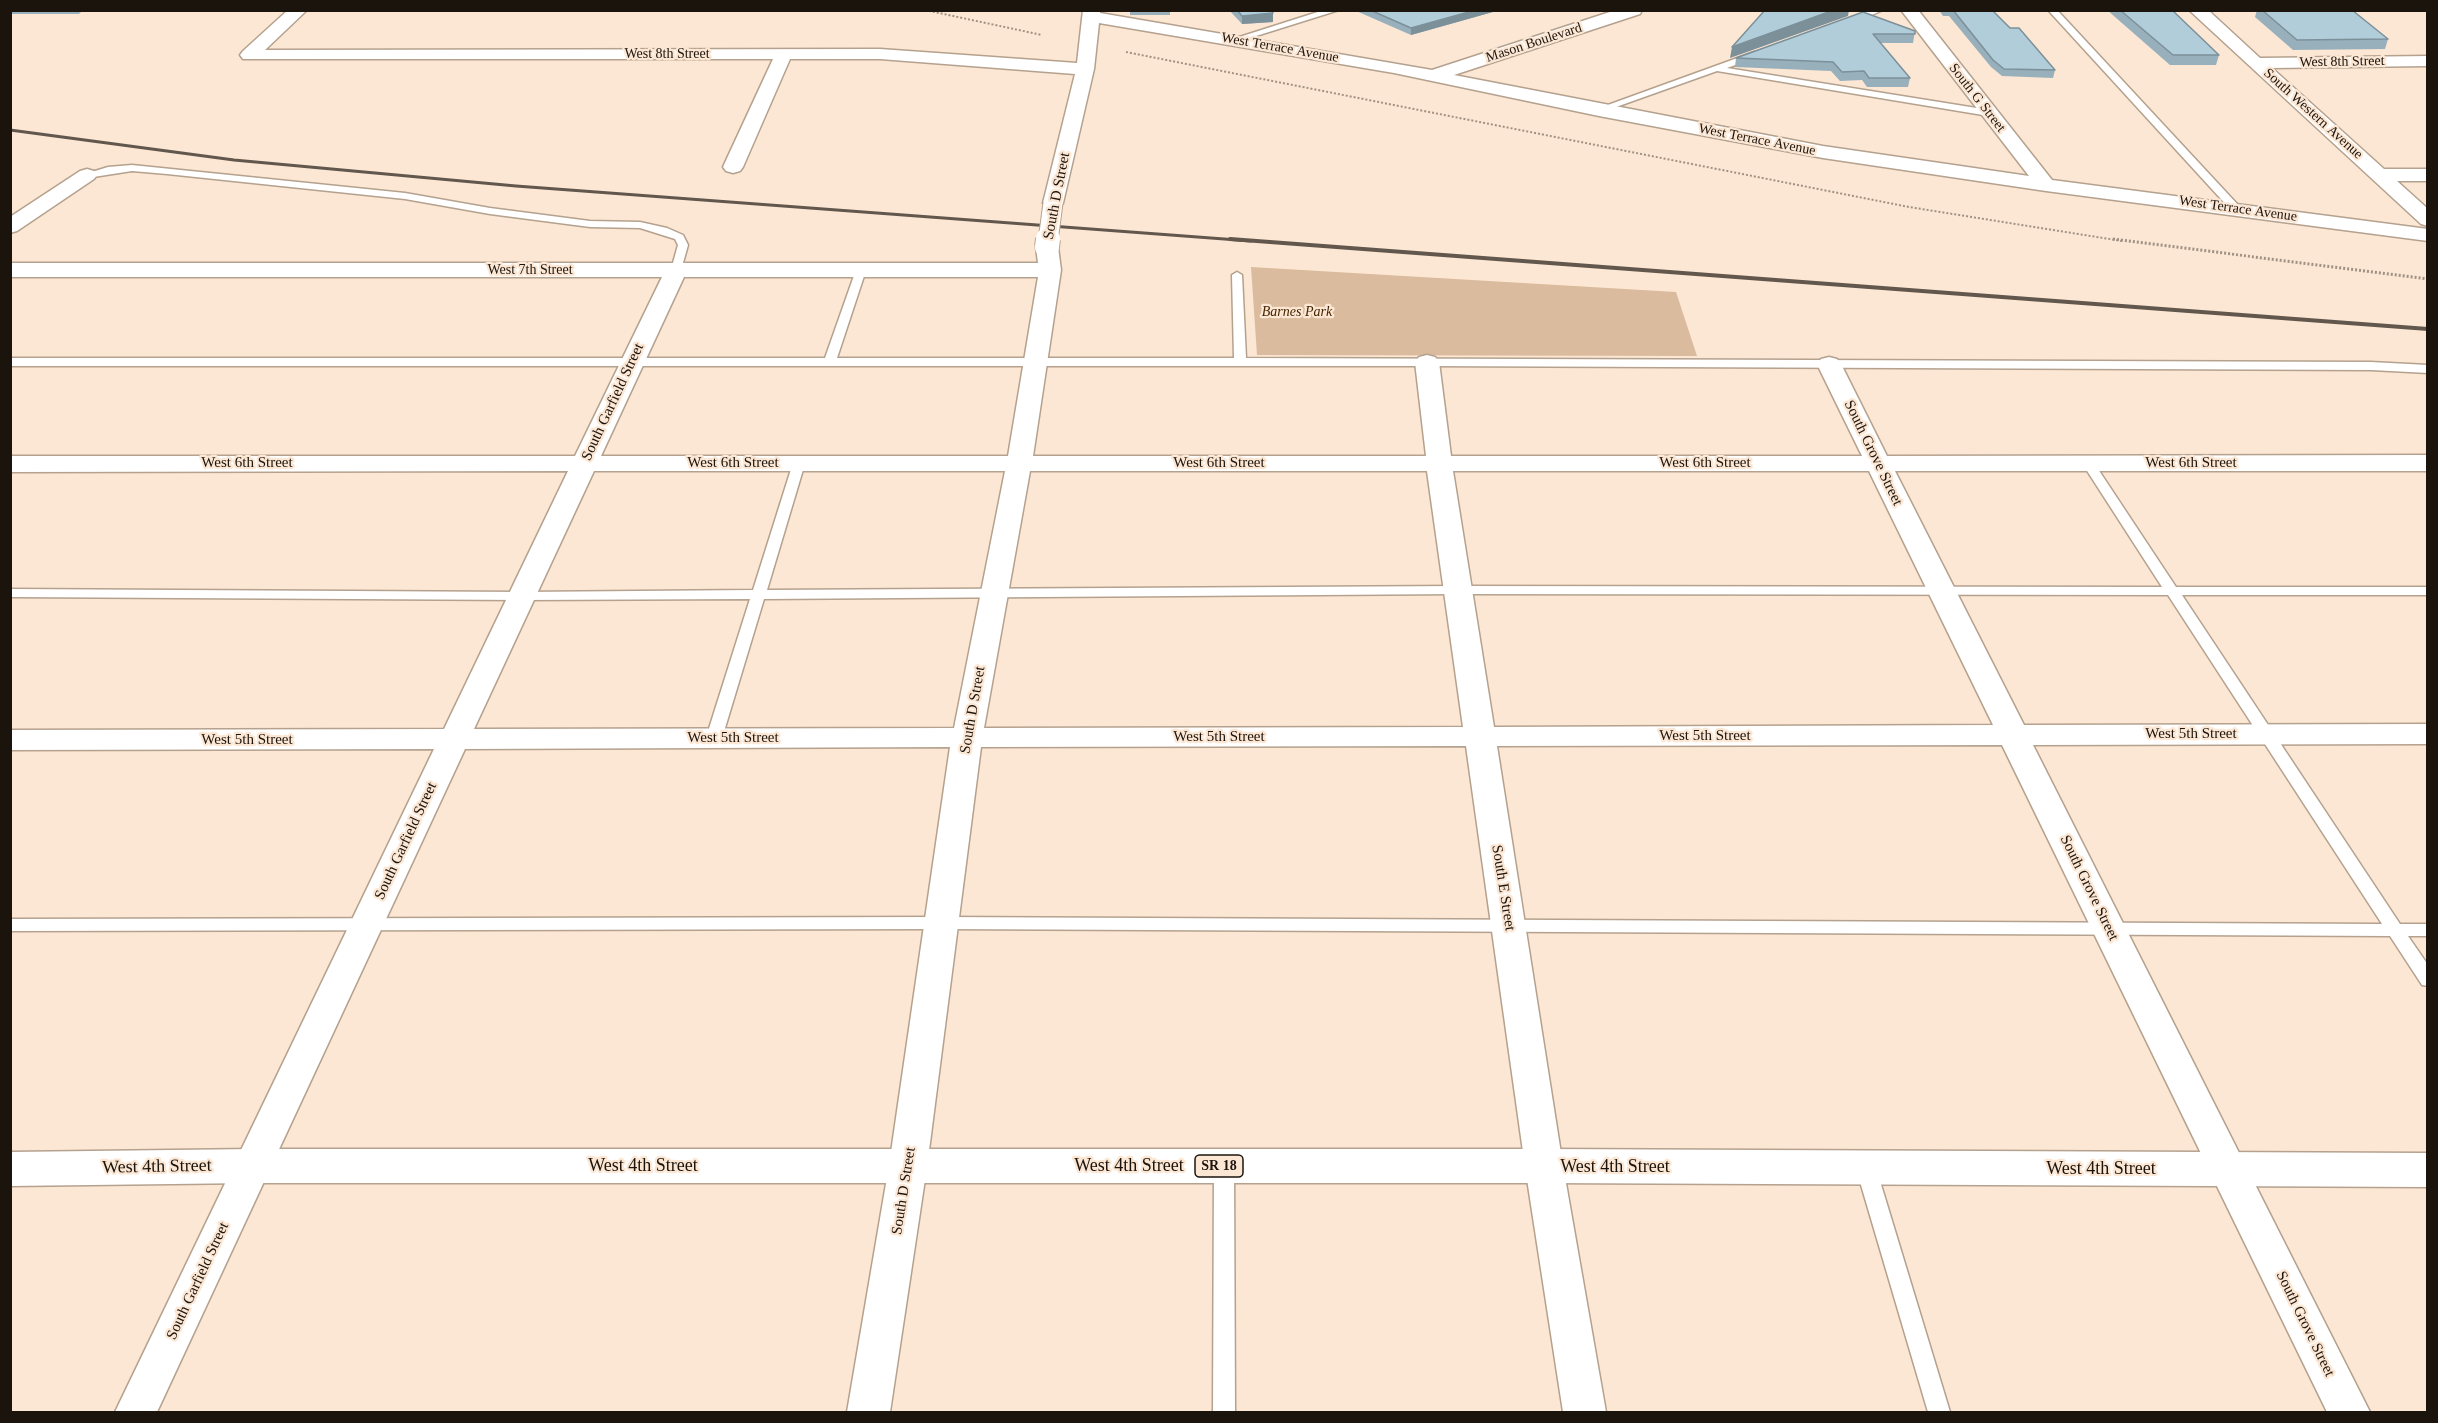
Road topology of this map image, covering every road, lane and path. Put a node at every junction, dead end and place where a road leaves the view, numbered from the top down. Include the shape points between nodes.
1 (299, 10) edge
2 (925, 10) edge
3 (1335, 10) edge
4 (1634, 10) edge
5 (1879, 10) edge
6 (1909, 10) edge
7 (2052, 10) edge
8 (2197, 10) edge
9 (1092, 14) edge
10 (1846, 22) edge
11 (1042, 35) dead end
12 (1234, 40) junction
13 (1126, 52) dead end
14 (1760, 53) edge
15 (784, 54) junction
16 (1428, 57) dead end
17 (2427, 61) edge
18 (2256, 63) junction
19 (1394, 68) junction
20 (1716, 68) junction
21 (1085, 69) junction
22 (1433, 76) junction
23 (1599, 110) junction
24 (1989, 112) junction
25 (733, 167) dead end
26 (2380, 175) junction
27 (2427, 175) edge
28 (87, 176) joint
29 (2046, 185) junction
30 (2235, 208) junction
31 (2427, 220) edge
32 (10, 227) edge
33 (2427, 235) edge
34 (1048, 259) junction
35 (10, 270) edge
36 (676, 270) junction
37 (861, 270) junction
38 (1237, 275) dead end
39 (2427, 279) edge
40 (10, 362) edge
41 (632, 362) junction
42 (830, 362) junction
43 (1427, 362) junction
44 (1035, 363) junction
45 (1240, 363) junction
46 (1829, 364) junction
47 (2427, 369) edge
48 (584, 463) junction
49 (799, 463) junction
50 (1019, 463) junction
51 (1439, 463) junction
52 (1878, 463) junction
53 (2088, 463) junction
54 (2427, 463) edge
55 (10, 464) edge
56 (1458, 590) junction
57 (2427, 591) edge
58 (994, 592) junction
59 (1942, 592) junction
60 (2173, 592) junction
61 (10, 593) edge
62 (759, 594) junction
63 (522, 596) junction
64 (2266, 734) junction
65 (2427, 734) edge
66 (2013, 735) junction
67 (1480, 737) junction
68 (714, 738) junction
69 (967, 738) junction
70 (454, 739) junction
71 (10, 740) edge
72 (941, 923) junction
73 (1508, 924) junction
74 (10, 925) edge
75 (366, 926) junction
76 (2109, 929) junction
77 (2427, 930) edge
78 (2395, 931) junction
79 (2427, 980) edge
80 (253, 1166) junction
81 (908, 1166) junction
82 (1224, 1166) junction
83 (1544, 1166) junction
84 (10, 1168) edge
85 (1866, 1168) junction
86 (2228, 1170) junction
87 (2427, 1170) edge
88 (136, 1413) edge
89 (869, 1413) edge
90 (1224, 1413) edge
91 (1585, 1413) edge
92 (1940, 1413) edge
93 (2349, 1413) edge

1 - 15 street, West 8th Street via 249,55
2 - 11 path
3 - 12 lane
4 - 22 street, Mason Boulevard
5 - 10 lane
6 - 24 street, South G Street
7 - 30 lane
8 - 18 street, South Western Avenue
9 - 12 street, West Terrace Avenue
9 - 21 street, South D Street
12 - 19 street, West Terrace Avenue
13 - 39 path via 1909,207 2148,245
14 - 20 lane
15 - 21 street, West 8th Street via 916,55
15 - 25 street
16 - 19 street
17 - 18 street, West 8th Street
18 - 26 street, South Western Avenue
19 - 22 street, West Terrace Avenue
20 - 23 lane
20 - 24 lane
21 - 34 street, South D Street, bridge via 1053,203
22 - 23 street, West Terrace Avenue
23 - 29 street, West Terrace Avenue via 1823,152
24 - 29 street, South G Street
26 - 27 street
26 - 31 street, South Western Avenue
28 - 32 street
28 - 36 lane via 132,168 167,171 405,196 590,224 640,225 679,237 683,245
29 - 30 street, West Terrace Avenue
30 - 33 street, West Terrace Avenue
34 - 37 street, West 7th Street
34 - 44 street, South D Street
35 - 36 street, West 7th Street
36 - 37 street, West 7th Street
36 - 41 street, South Garfield Street
37 - 42 lane
38 - 45 lane
40 - 41 lane
41 - 42 lane
41 - 48 street, South Garfield Street
42 - 44 lane
43 - 45 lane
43 - 46 lane
43 - 51 street, South E Street
44 - 45 lane
44 - 50 street, South D Street
46 - 47 lane
46 - 52 street, South Grove Street
48 - 49 street, West 6th Street
48 - 55 street, West 6th Street
48 - 63 street, South Garfield Street
49 - 50 street, West 6th Street
49 - 62 lane
50 - 51 street, West 6th Street
50 - 58 street, South D Street
51 - 52 street, West 6th Street
51 - 56 street, South E Street
52 - 53 street, West 6th Street
52 - 59 street, South Grove Street
53 - 54 street, West 6th Street
53 - 60 lane
56 - 58 lane
56 - 59 lane
56 - 67 street, South E Street
57 - 60 lane
58 - 62 lane
58 - 69 street, South D Street
59 - 60 lane
59 - 66 street, South Grove Street
60 - 64 lane
61 - 63 lane
62 - 63 lane
62 - 68 lane
63 - 70 street, South Garfield Street
64 - 65 street, West 5th Street
64 - 66 street, West 5th Street
64 - 78 lane
66 - 67 street, West 5th Street
66 - 76 street, South Grove Street
67 - 69 street, West 5th Street
67 - 73 street, South E Street
68 - 69 street, West 5th Street
68 - 70 street, West 5th Street
69 - 72 street, South D Street
70 - 71 street, West 5th Street
70 - 75 street, South Garfield Street
72 - 73 lane
72 - 75 lane
72 - 81 street, South D Street
73 - 76 lane
73 - 83 street, South E Street
74 - 75 lane
75 - 80 street, South Garfield Street
76 - 78 lane
76 - 86 street, South Grove Street
77 - 78 lane
78 - 79 lane
80 - 81 highway, West 4th Street / SR 18
80 - 84 highway, West 4th Street / SR 18
80 - 88 street, South Garfield Street
81 - 82 highway, West 4th Street / SR 18
81 - 89 street, South D Street
82 - 83 highway, West 4th Street / SR 18
82 - 90 lane
83 - 85 highway, West 4th Street / SR 18
83 - 91 street, South E Street
85 - 86 highway, West 4th Street / SR 18
85 - 92 lane
86 - 87 highway, West 4th Street / SR 18
86 - 93 street, South Grove Street

